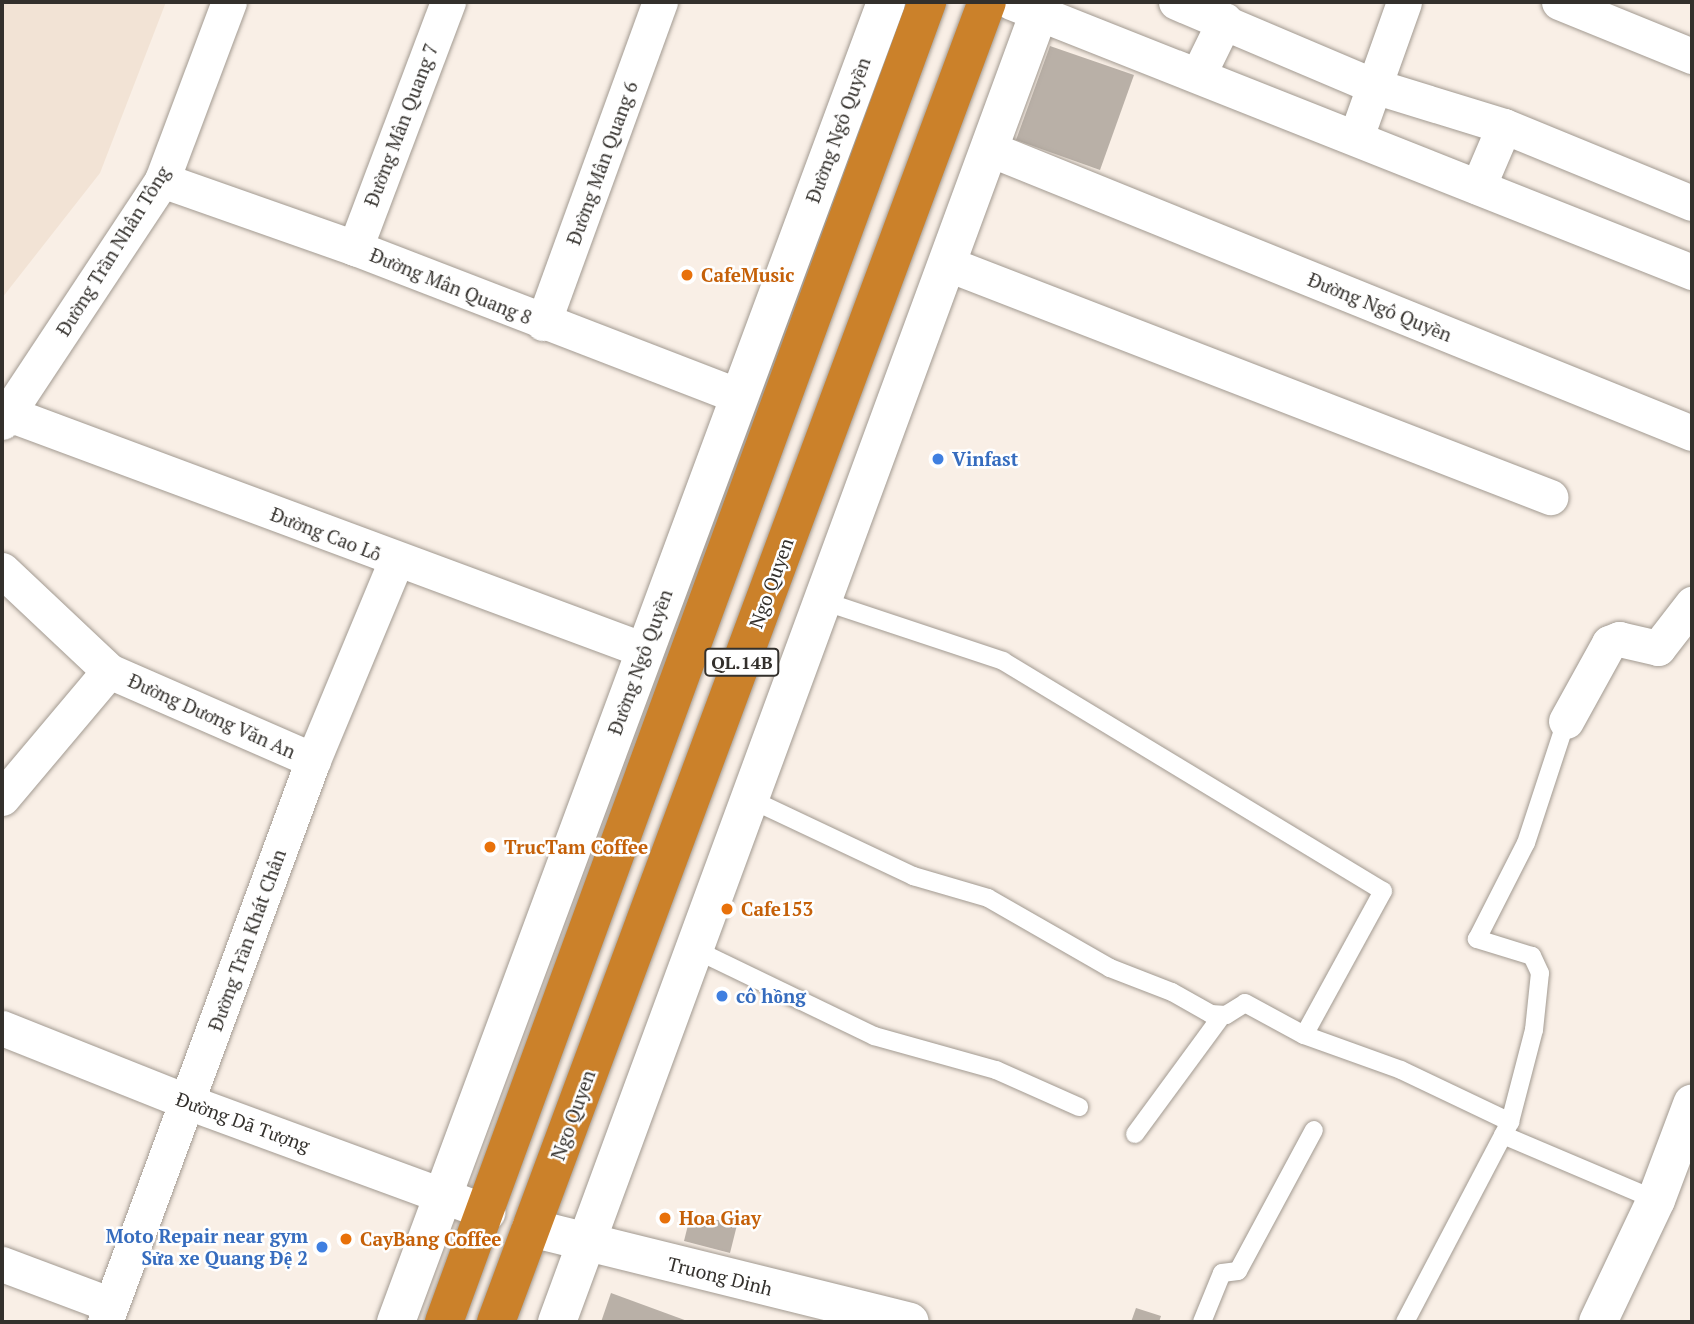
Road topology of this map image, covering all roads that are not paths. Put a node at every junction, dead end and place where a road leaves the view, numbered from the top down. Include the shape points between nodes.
1 (448, 2) edge
2 (660, 2) edge
3 (886, 2) edge
4 (927, 2) edge
5 (987, 2) edge
6 (1175, 2) edge
7 (1404, 2) edge
8 (1559, 2) edge
9 (221, 4) edge
10 (1031, 5) edge
11 (1224, 20) junction
12 (1692, 56) edge
13 (1198, 75) junction
14 (1374, 86) junction
15 (1504, 125) junction
16 (1356, 137) junction
17 (990, 149) junction
18 (162, 180) junction
19 (1478, 187) junction
20 (1692, 203) edge
21 (355, 247) junction
22 (948, 264) junction
23 (1692, 272) edge
24 (543, 323) junction
25 (739, 396) junction
26 (5, 418) edge
27 (1692, 433) edge
28 (1550, 497) dead end
29 (396, 561) junction
30 (2, 570) edge
31 (823, 601) junction
32 (1692, 604) edge
33 (644, 650) junction
34 (109, 671) junction
35 (1566, 721) joint
36 (313, 760) junction
37 (2, 798) edge
38 (748, 798) junction
39 (694, 949) junction
40 (1222, 1017) junction
41 (2, 1028) edge
42 (1304, 1035) junction
43 (188, 1102) junction
44 (1692, 1104) edge
45 (1079, 1107) dead end
46 (1506, 1128) junction
47 (1314, 1130) dead end
48 (1135, 1134) dead end
49 (443, 1196) junction
50 (1656, 1200) junction
51 (487, 1212) junction
52 (531, 1228) junction
53 (586, 1243) junction
54 (2, 1264) edge
55 (108, 1313) edge
56 (396, 1322) edge
57 (444, 1322) edge
58 (496, 1322) edge
59 (557, 1322) edge
60 (910, 1322) edge
61 (1202, 1322) edge
62 (1405, 1322) edge
63 (1598, 1322) edge

1 - 21 street, Đường Mân Quang 7
2 - 24 street, Đường Mân Quang 6
3 - 25 street, Đường Ngô Quyền
4 - 51 highway, QL.14B
5 - 52 highway, Ngo Quyen / QL.14B
6 - 11 street
7 - 14 street
8 - 12 street
9 - 18 street, Đường Trần Nhân Tông
10 - 13 street
10 - 17 street
11 - 13 street
11 - 14 street
13 - 16 street
14 - 15 street
14 - 16 street
15 - 19 street
15 - 20 street
16 - 19 street
17 - 22 street
17 - 27 street, Đường Ngô Quyền
18 - 21 street, Đường Mân Quang 8
18 - 26 street, Đường Trần Nhân Tông
19 - 23 street
21 - 24 street, Đường Mân Quang 8
22 - 28 street
22 - 31 street
24 - 25 street, Đường Mân Quang 8
25 - 33 street, Đường Ngô Quyền
26 - 29 street, Đường Cao Lỗ
29 - 33 street, Đường Cao Lỗ
29 - 36 street, Đường Trần Khát Chân
30 - 34 street
31 - 38 street
31 - 42 lane via 1003,662 1383,891
32 - 35 street via 1658,648 1619,639 1609,643
33 - 49 street, Đường Ngô Quyền
34 - 36 street, Đường Dương Văn An
34 - 37 street, Đường Dương Văn An
35 - 46 lane via 1526,843 1477,939 1532,956 1540,973 1534,1030
36 - 43 street, Đường Trần Khát Chân
38 - 39 street
38 - 40 lane via 913,876 988,898 1110,968
39 - 45 lane via 883,1040 996,1070
39 - 53 street
40 - 42 lane via 1245,1003
40 - 48 lane
41 - 43 street, Đường Dã Tượng
42 - 46 lane via 1401,1070
43 - 49 street, Đường Dã Tượng
43 - 55 street, Đường Trần Khát Chân
44 - 50 street
46 - 50 lane
46 - 62 lane
47 - 61 lane via 1238,1271 1222,1273
49 - 51 street, Đường Dã Tượng
49 - 56 street, Đường Ngô Quyền
50 - 63 street
51 - 57 highway, QL.14B
52 - 53 street, Truong Dinh
52 - 58 highway, Ngo Quyen / QL.14B
53 - 59 street
53 - 60 street, Truong Dinh
54 - 55 street

